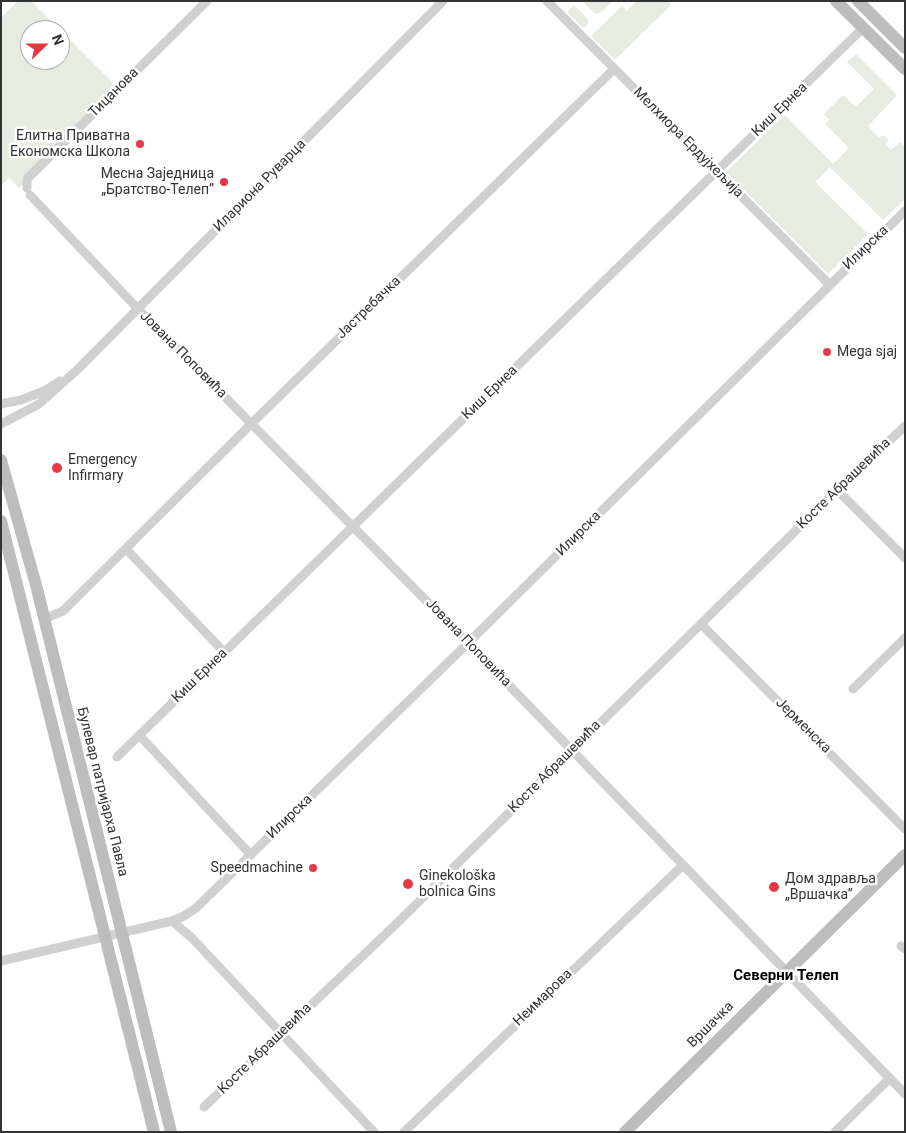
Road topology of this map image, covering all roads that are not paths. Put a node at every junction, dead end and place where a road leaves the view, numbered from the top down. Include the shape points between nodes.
1 (207, 1) edge
2 (443, 1) edge
3 (547, 1) edge
4 (836, 1) edge
5 (858, 1) edge
6 (863, 28) junction
7 (905, 48) edge
8 (614, 70) junction
9 (905, 70) edge
10 (717, 171) junction
11 (28, 191) joint
12 (905, 211) edge
13 (829, 284) junction
14 (138, 309) junction
15 (77, 370) junction
16 (1, 404) edge
17 (1, 424) edge
18 (251, 424) junction
19 (905, 426) edge
20 (1, 460) edge
21 (837, 490) junction
22 (1, 520) edge
23 (353, 526) junction
24 (127, 550) junction
25 (905, 558) edge
26 (44, 619) junction
27 (701, 624) junction
28 (905, 638) edge
29 (468, 643) junction
30 (224, 652) junction
31 (853, 688) dead end
32 (139, 735) junction
33 (572, 750) junction
34 (116, 757) dead end
35 (905, 829) edge
36 (251, 855) junction
37 (905, 855) edge
38 (683, 864) junction
39 (172, 921) junction
40 (121, 933) junction
41 (106, 937) junction
42 (1, 961) edge
43 (786, 971) junction
44 (283, 1033) junction
45 (890, 1078) junction
46 (905, 1094) edge
47 (204, 1107) dead end
48 (154, 1132) edge
49 (172, 1132) edge
50 (374, 1132) edge
51 (404, 1132) edge
52 (625, 1132) edge
53 (836, 1132) edge

1 - 11 street, Тицанова via 28,179
2 - 14 street, Илариона Руварца
3 - 8 street, Мелхиора Ердујхељија
4 - 6 main road
5 - 7 main road
6 - 9 main road
6 - 10 street, Киш Ернеа
8 - 10 street, Мелхиора Ердујхељија
8 - 18 street, Јастребачка
10 - 13 street, Мелхиора Ердујхељија
10 - 23 street, Киш Ернеа
11 - 14 street, Јована Поповића
12 - 13 street, Илирска
13 - 29 street, Илирска
14 - 15 street, Илариона Руварца
14 - 18 street, Јована Поповића
15 - 16 street, Илариона Руварца via 44,391
15 - 17 street, Илариона Руварца via 39,404
18 - 23 street, Јована Поповића
18 - 24 street, Јастребачка
19 - 21 street, Косте Абрашевића
20 - 26 main road, Булевар патријарха Павла
21 - 25 street
21 - 27 street, Косте Абрашевића
22 - 41 main road
23 - 29 street, Јована Поповића
23 - 30 street, Киш Ернеа
24 - 26 street, Јастребачка via 63,611
24 - 30 street
26 - 40 main road, Булевар патријарха Павла
27 - 33 street, Косте Абрашевића
27 - 35 street, Јерменска
28 - 31 street
29 - 33 street, Јована Поповића
29 - 36 street, Илирска
30 - 32 street, Киш Ернеа
32 - 34 street, Киш Ернеа
32 - 36 street
33 - 38 street, Јована Поповића
33 - 44 street, Косте Абрашевића
36 - 39 street, Илирска via 196,908
37 - 43 main road, Вршачка
38 - 43 street, Јована Поповића
38 - 51 street, Неимарова
39 - 40 street, Илирска
39 - 44 street
40 - 41 street, Илирска
40 - 49 main road, Булевар патријарха Павла
41 - 42 street, Илирска
41 - 48 main road
43 - 45 street, Јована Поповића
43 - 52 main road, Вршачка
44 - 47 street, Косте Абрашевића
44 - 50 street
45 - 46 street, Јована Поповића
45 - 53 street

